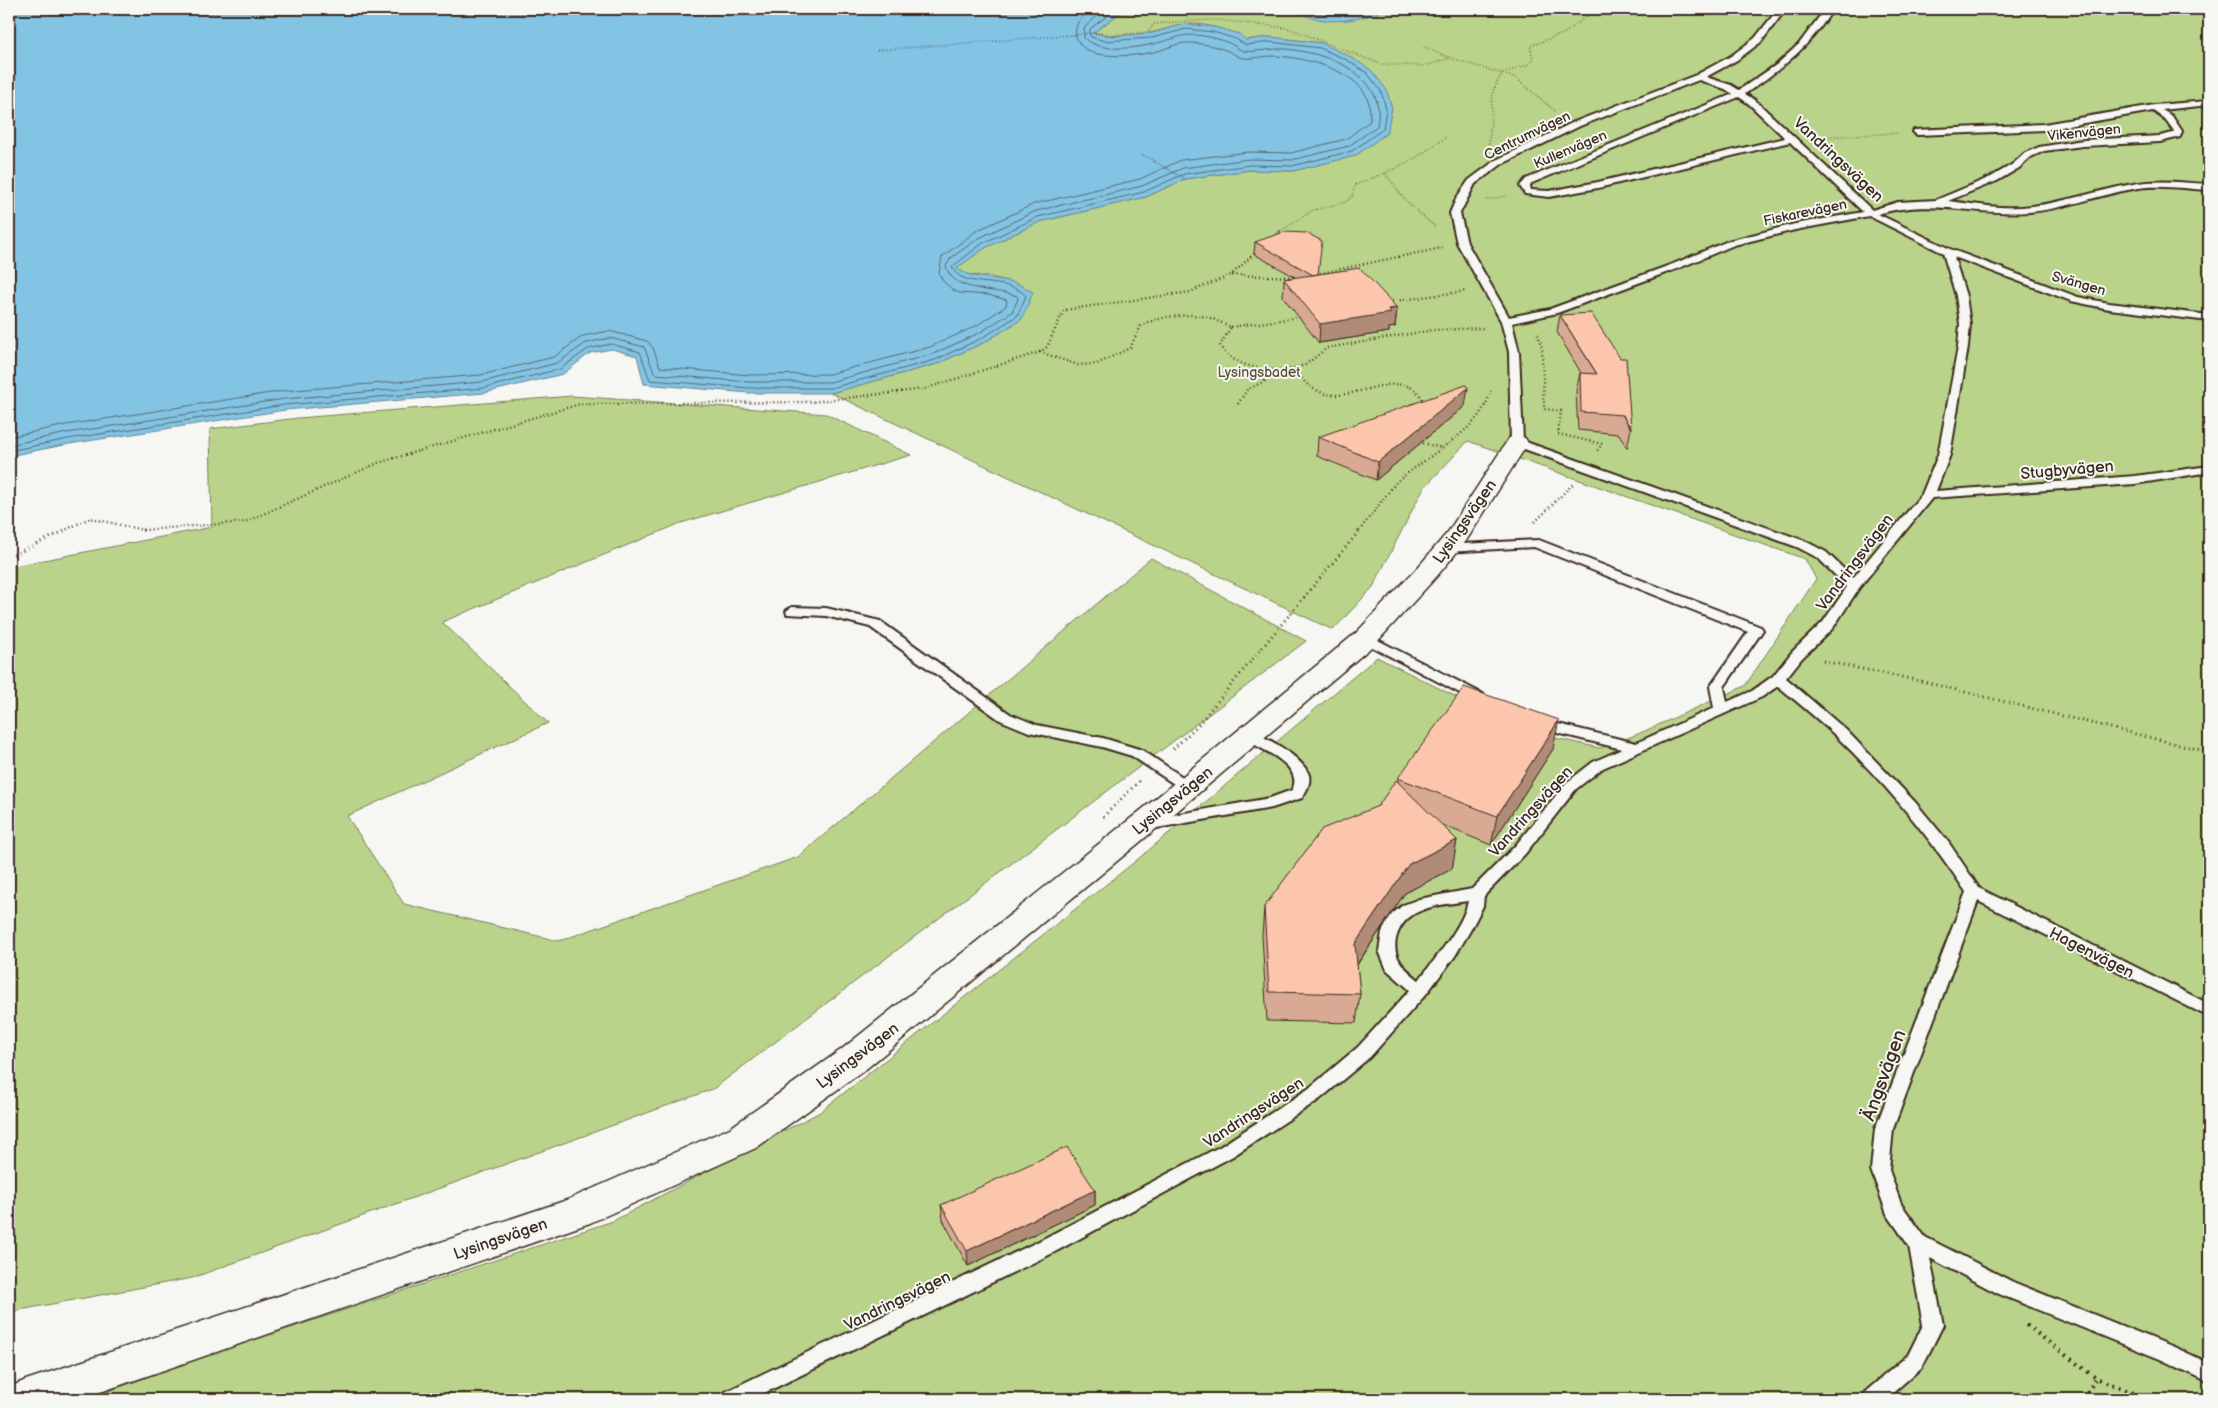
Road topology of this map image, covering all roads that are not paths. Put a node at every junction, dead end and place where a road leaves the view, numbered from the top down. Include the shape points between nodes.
1 (1782, 9) edge
2 (1829, 9) edge
3 (1699, 77) junction
4 (1739, 94) junction
5 (2209, 103) edge
6 (2154, 108) junction
7 (1917, 132) road end
8 (1792, 138) junction
9 (2209, 188) edge
10 (1937, 203) junction
11 (1870, 213) junction
12 (1947, 251) junction
13 (2209, 318) edge
14 (1507, 324) junction
15 (1517, 443) junction
16 (2209, 469) edge
17 (1928, 495) junction
18 (1447, 548) junction
19 (1564, 555) joint
20 (1854, 586) junction
21 (792, 611) dead end
22 (1366, 638) junction
23 (1778, 679) junction
24 (1488, 703) edge
25 (1721, 710) junction
26 (1522, 718) edge
27 (1249, 736) junction
28 (1635, 747) junction
29 (1188, 787) junction
30 (1140, 826) junction
31 (1974, 892) junction
32 (1477, 894) junction
33 (1421, 989) junction
34 (2209, 1011) edge
35 (1918, 1243) junction
36 (2209, 1373) edge
37 (26, 1399) edge
38 (732, 1399) edge
39 (1872, 1399) edge

1 - 3 lane, Centrumvägen via 1746,50
2 - 4 lane, Kullenvägen via 1802,46 1779,67
3 - 4 lane, Vandringsvägen
3 - 14 lane, Centrumvägen via 1577,124 1499,162 1472,182 1455,213 1462,243
4 - 8 lane, Vandringsvägen
4 - 8 lane, Kullenvägen via 1529,181 1525,186 1528,192 1537,194 1557,192
5 - 6 lane, Vikenvägen
6 - 7 lane, Vikenvägen via 2044,127
6 - 10 lane, Vikenvägen via 2175,124 2177,135 2042,149 1994,179
8 - 11 lane, Vandringsvägen
9 - 10 lane, Fiskarevägen via 2134,186 2030,209
10 - 11 lane, Fiskarevägen via 1898,205
11 - 12 lane, Vandringsvägen
11 - 14 lane, Fiskarevägen via 1731,243 1553,311
12 - 13 lane, Svängen via 2075,298
12 - 17 lane, Vandringsvägen via 1961,296 1965,324 1944,455
14 - 15 lane, Centrumvägen via 1514,352
15 - 18 street, Lysingsvägen
15 - 20 lane via 1801,544 1822,555
16 - 17 lane, Stugbyvägen via 2125,480
17 - 20 lane, Vandringsvägen
18 - 19 lane via 1535,543
18 - 22 street, Lysingsvägen
19 - 25 lane via 1756,630 1717,687
20 - 23 lane, Vandringsvägen via 1828,625
21 - 29 lane via 826,612 875,624 1005,717 1034,729 1137,753
22 - 24 lane
22 - 27 street, Lysingsvägen
23 - 25 lane, Vandringsvägen via 1757,694
23 - 31 lane via 1841,733 1910,806 1944,847
25 - 28 lane, Vandringsvägen
26 - 28 lane
27 - 29 street, Lysingsvägen
27 - 30 lane via 1296,764 1302,783 1297,794 1272,803
28 - 32 lane, Vandringsvägen via 1598,765 1571,786 1520,850
29 - 30 street, Lysingsvägen
30 - 37 street, Lysingsvägen via 854,1060 743,1138 578,1212
31 - 34 lane, Hagenvägen
31 - 35 lane, Ängsvägen via 1884,1130 1880,1170 1894,1208
32 - 33 lane, Vandringsvägen via 1475,906 1464,927
32 - 33 lane via 1437,900 1409,909 1398,917 1385,944 1388,959 1402,977
33 - 38 lane, Vandringsvägen via 1364,1052 1322,1088 1227,1152 1044,1248
35 - 36 lane, Ängsvägen via 2006,1288
35 - 39 lane via 1933,1325 1914,1361

